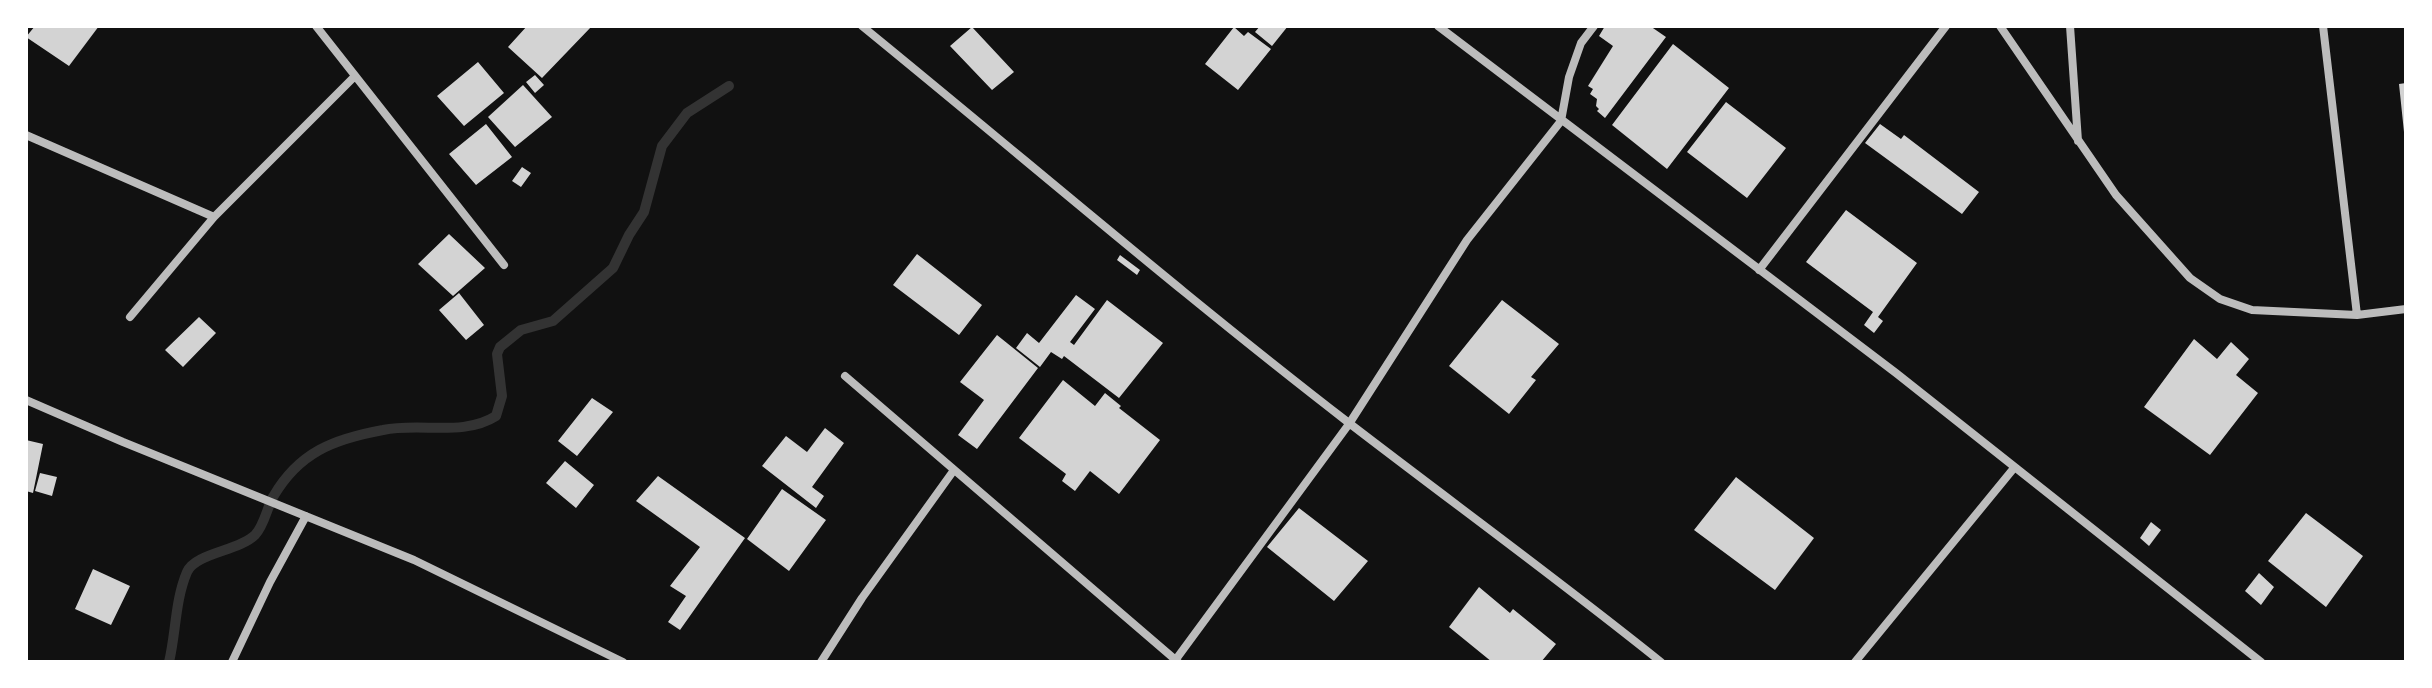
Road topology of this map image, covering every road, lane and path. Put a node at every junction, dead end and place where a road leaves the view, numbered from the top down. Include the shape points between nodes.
1 (316, 26) edge
2 (862, 26) edge
3 (1438, 26) edge
4 (1594, 26) edge
5 (1946, 26) edge
6 (2000, 26) edge
7 (2070, 26) edge
8 (2323, 26) edge
9 (355, 76) junction
10 (1561, 121) junction
11 (26, 135) edge
12 (2078, 143) junction
13 (214, 217) junction
14 (504, 265) dead end
15 (1759, 270) junction
16 (2406, 309) edge
17 (2357, 315) junction
18 (130, 317) dead end
19 (845, 376) dead end
20 (26, 400) edge
21 (1349, 424) junction
22 (2014, 468) junction
23 (954, 470) junction
24 (306, 516) junction
25 (1176, 661) edge
26 (232, 662) edge
27 (623, 662) edge
28 (821, 662) edge
29 (1661, 662) edge
30 (1855, 662) edge
31 (2261, 662) edge

1 - 9 street
2 - 21 street
3 - 10 street
4 - 10 street via 1581,43 1569,77
5 - 15 street
6 - 12 street
7 - 12 street
8 - 17 street
9 - 13 street
9 - 14 street
10 - 15 street
10 - 21 street via 1467,240
11 - 13 street
12 - 17 street via 2190,278 2220,299 2252,310
13 - 18 street
15 - 22 street
16 - 17 street
19 - 23 street
20 - 24 street
21 - 25 street
21 - 29 street
22 - 30 street
22 - 31 street
23 - 25 street
23 - 28 street
24 - 26 street
24 - 27 street via 414,560

